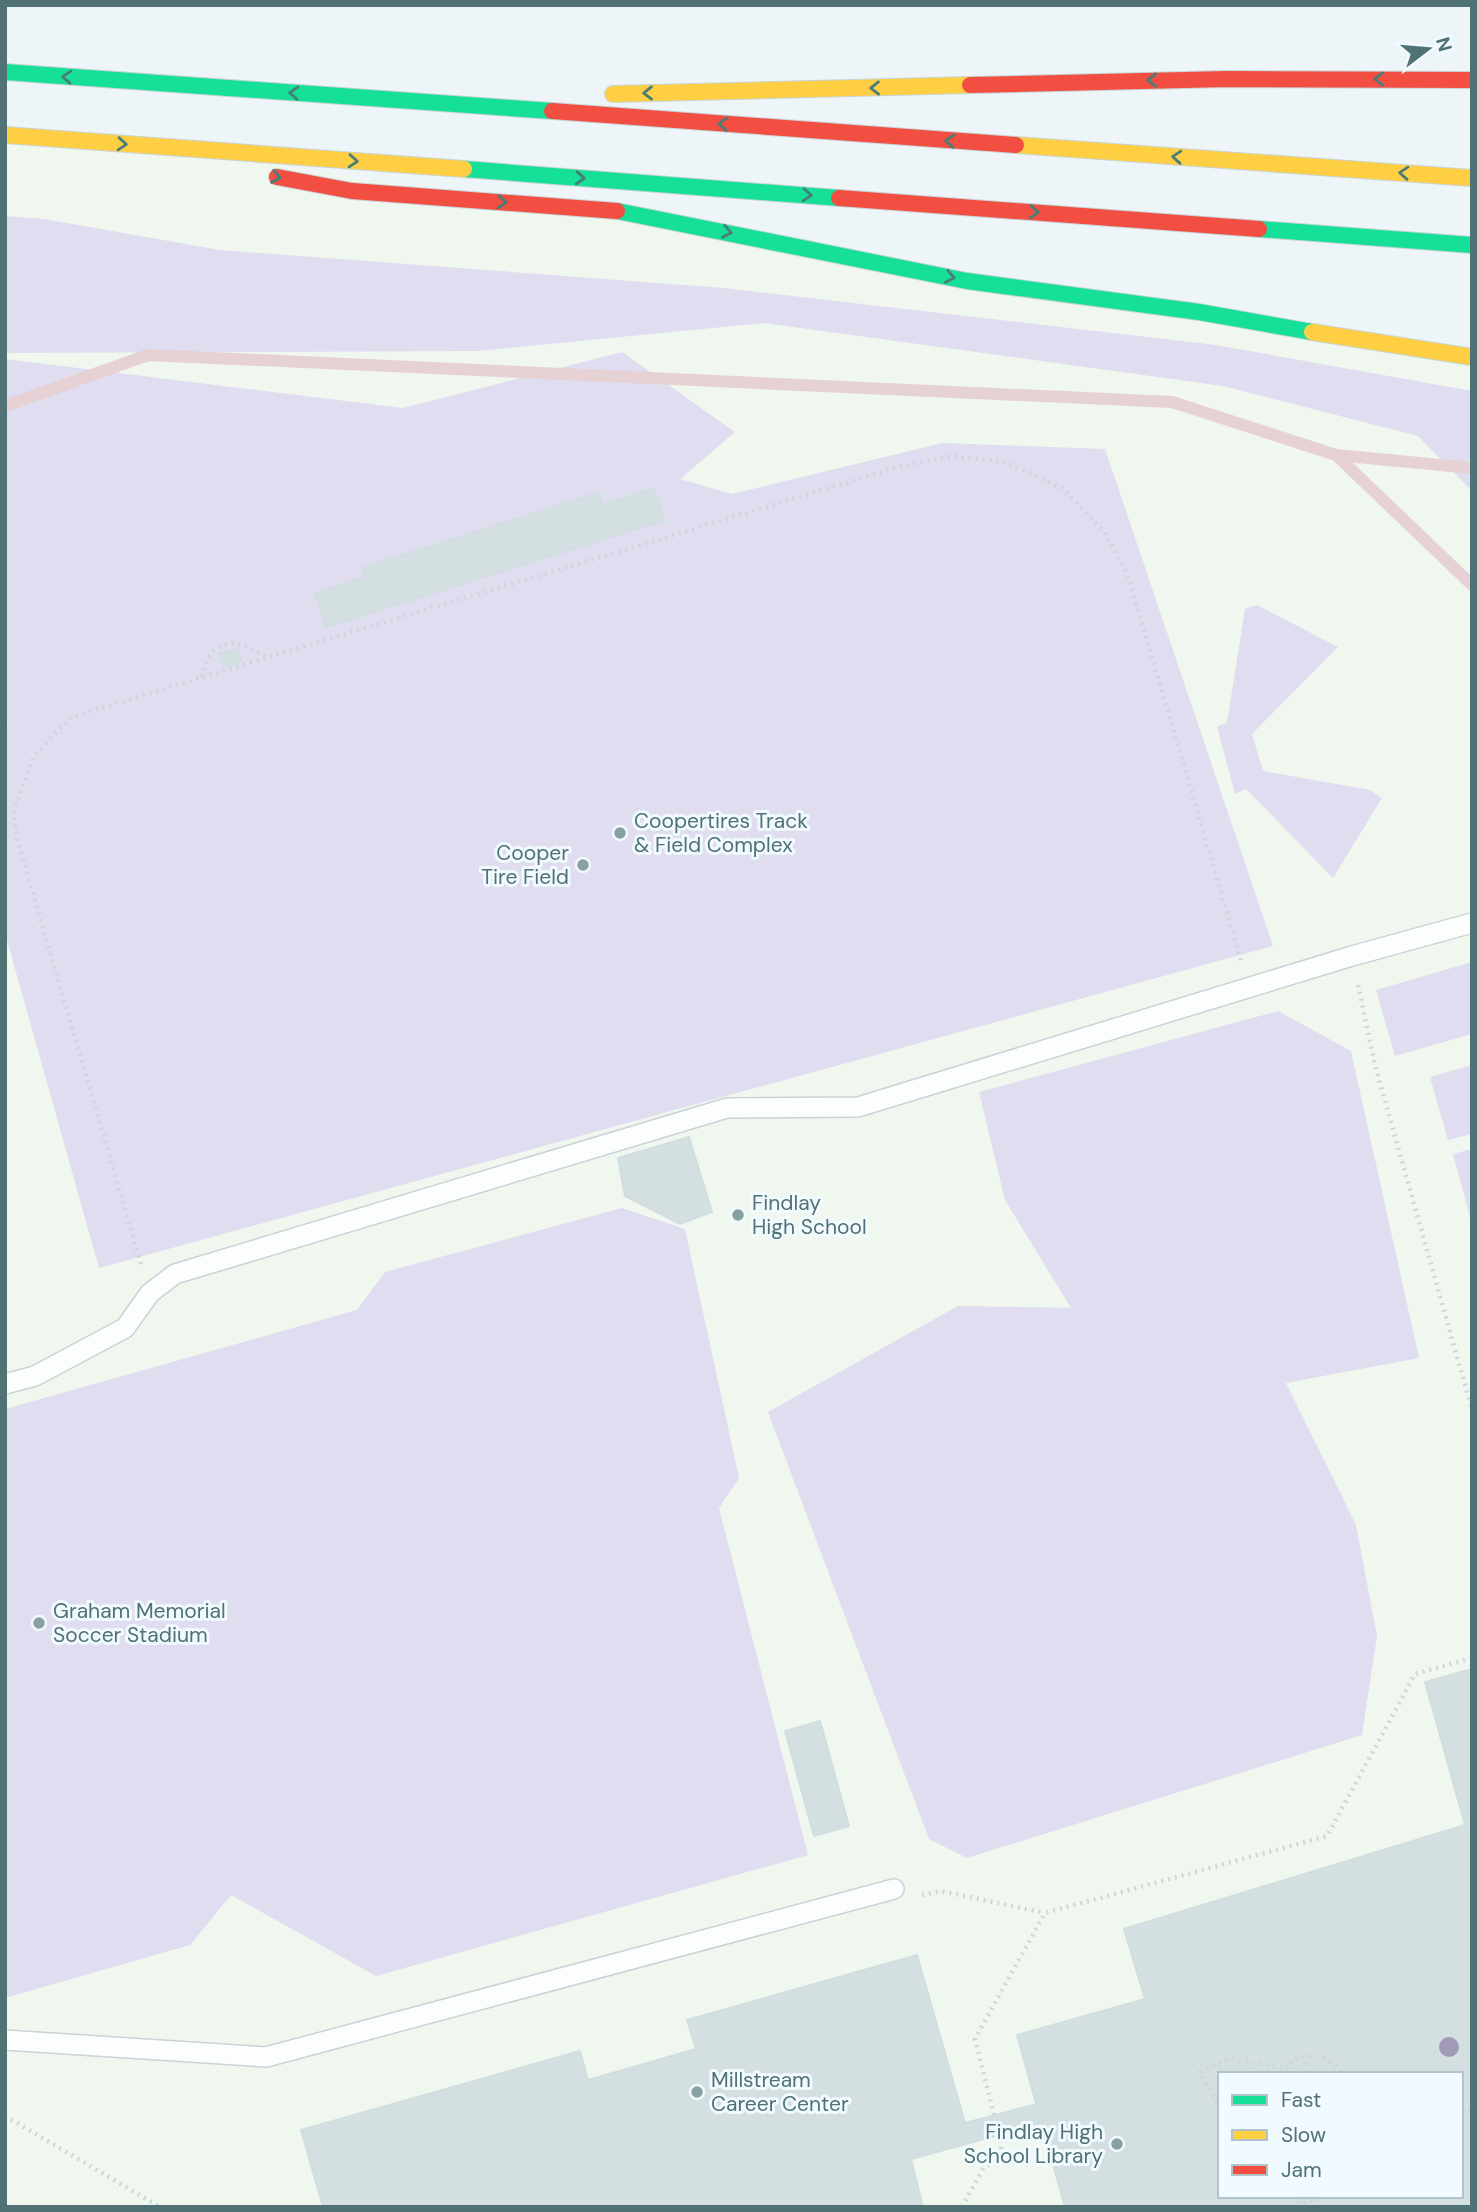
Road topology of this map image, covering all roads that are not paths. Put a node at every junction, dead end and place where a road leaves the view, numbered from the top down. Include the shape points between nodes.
1 (5, 72) edge
2 (1472, 80) edge
3 (594, 95) dead end
4 (566, 96) dead end
5 (387, 100) junction
6 (5, 135) edge
7 (163, 147) junction
8 (238, 167) dead end
9 (262, 174) dead end
10 (1472, 178) edge
11 (1472, 245) edge
12 (1472, 357) edge
13 (1472, 923) edge
14 (5, 1384) edge
15 (894, 1889) road end
16 (5, 2040) edge

5 -> 1 highway
2 -> 3 highway via 1227,79
4 - 5 highway
10 -> 5 highway
6 -> 7 highway
7 - 8 highway
7 -> 11 highway
9 -> 12 highway via 352,191 624,212 967,281 1199,312
13 - 14 lane via 858,1107 727,1108 176,1274 150,1293 125,1328 35,1376
15 - 16 lane via 266,2057

